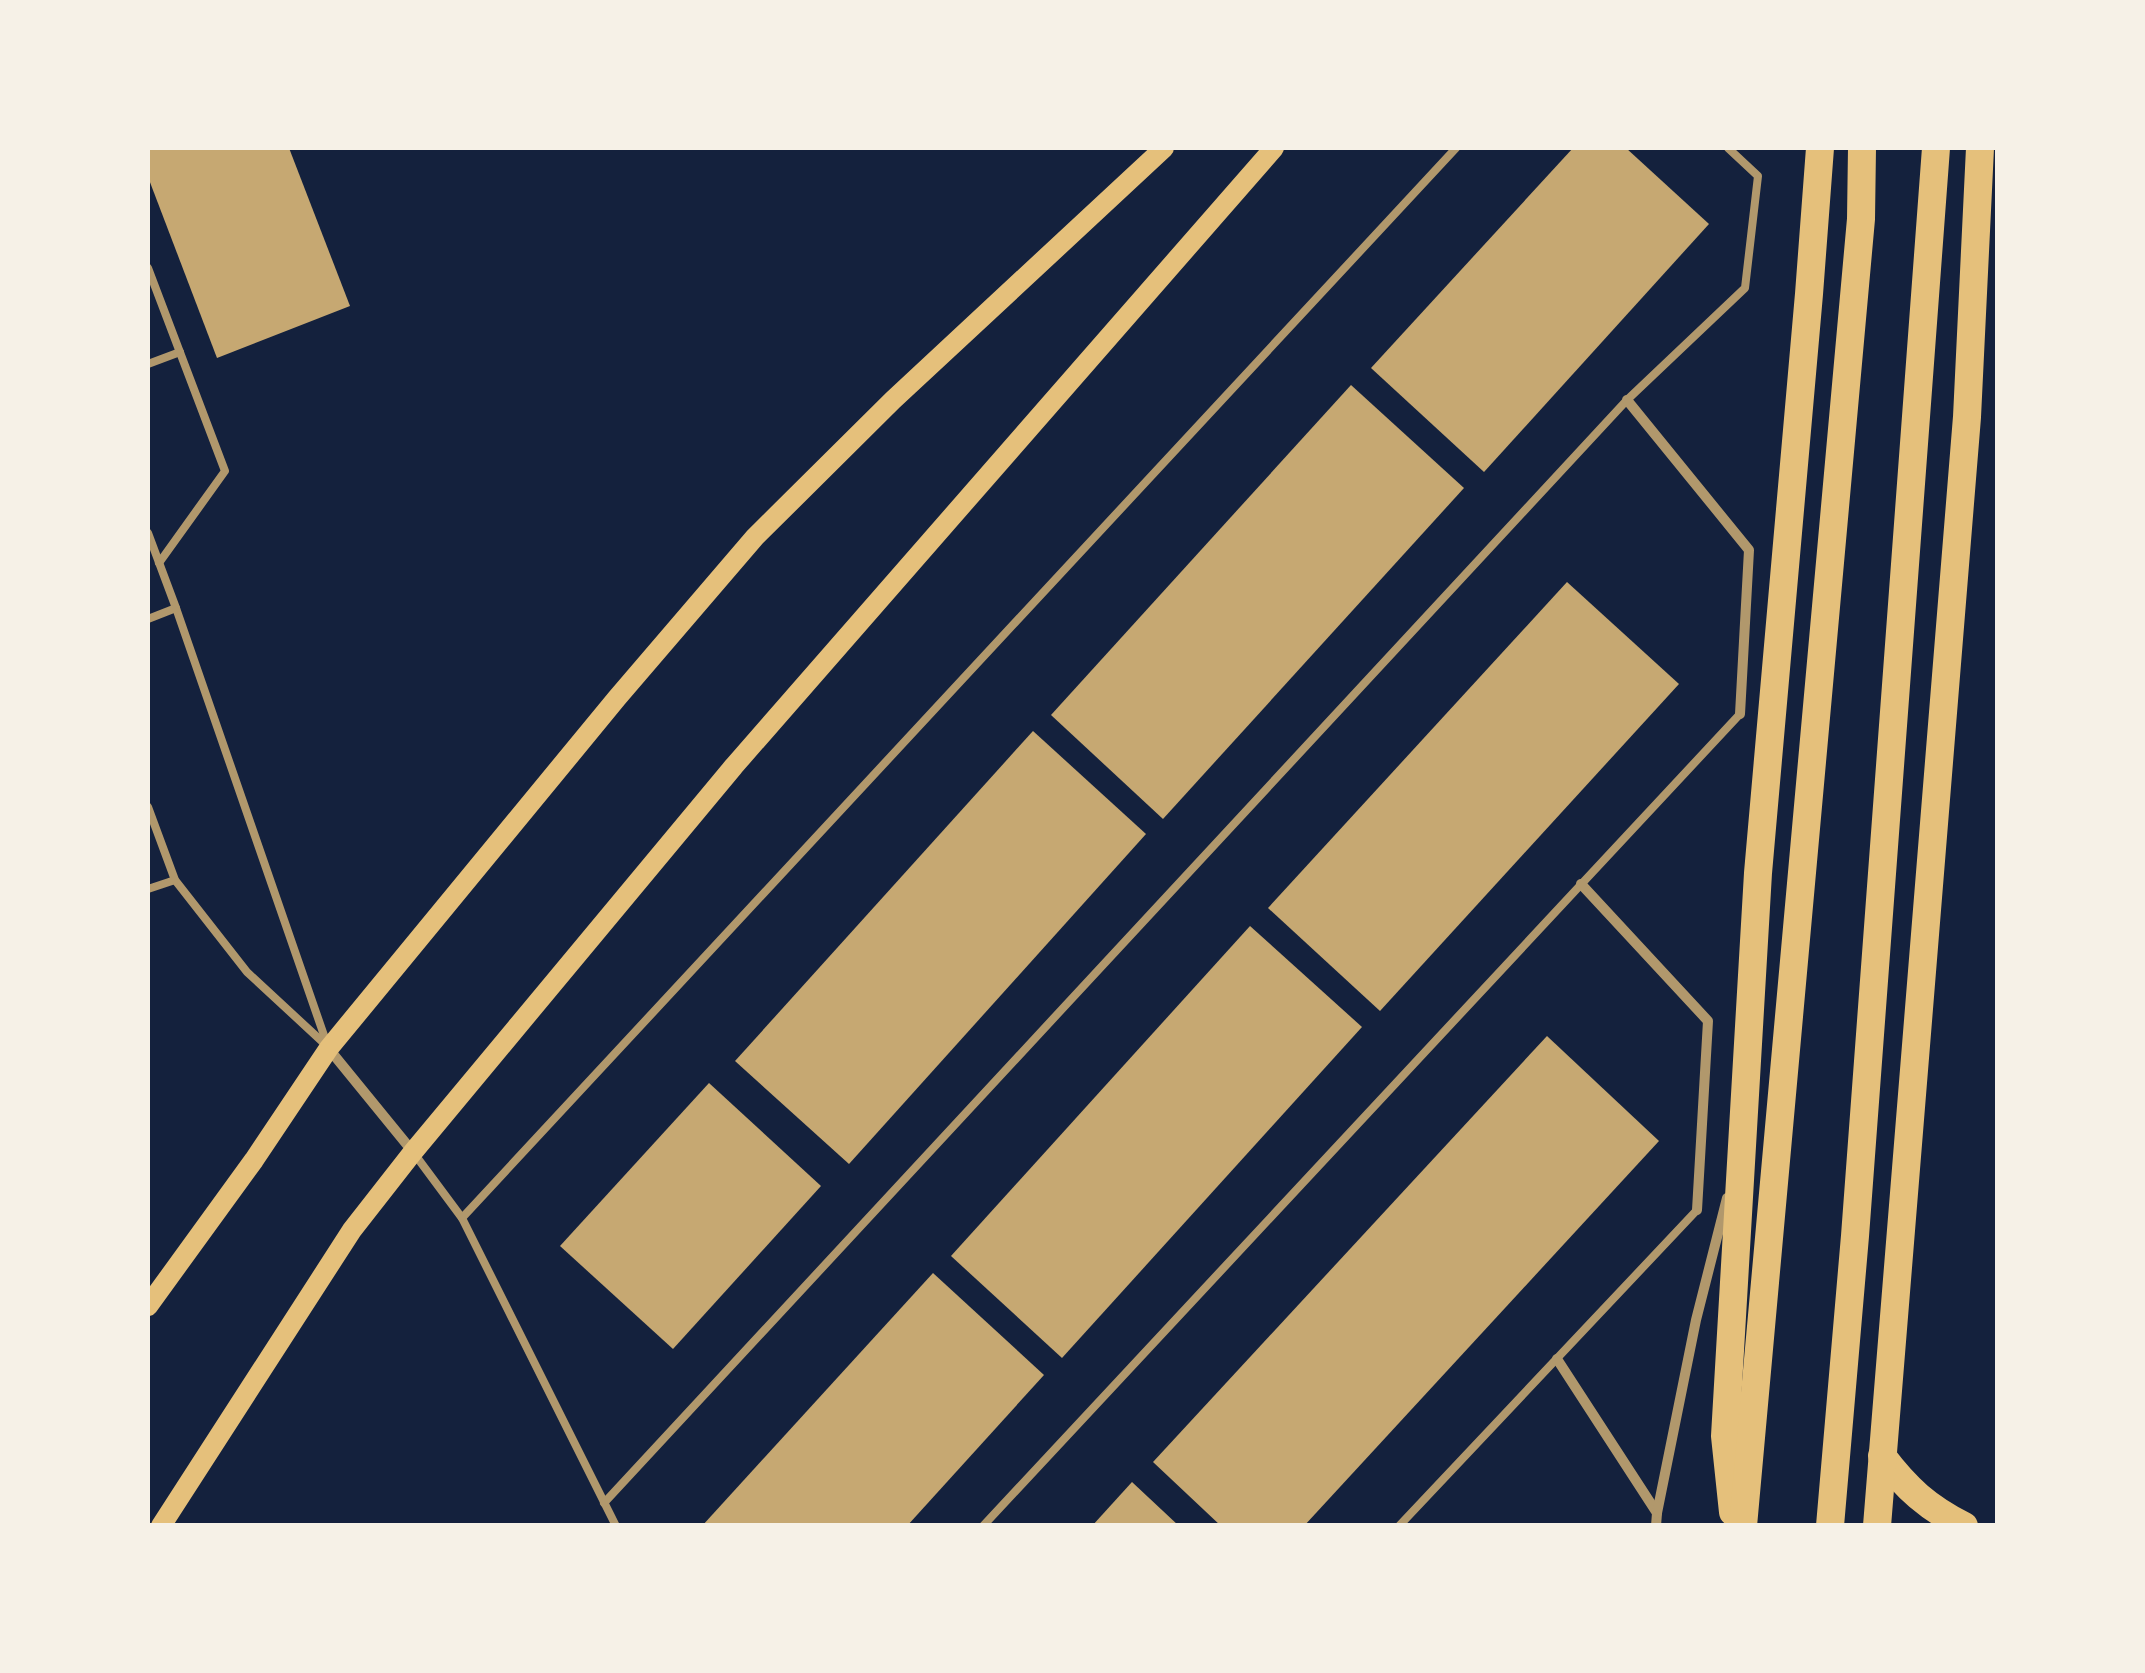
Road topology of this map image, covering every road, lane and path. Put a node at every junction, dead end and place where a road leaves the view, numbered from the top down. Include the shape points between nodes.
1 (1164, 148) edge
2 (1274, 148) edge
3 (1456, 148) edge
4 (1728, 148) edge
5 (1820, 148) edge
6 (1862, 148) edge
7 (1936, 148) edge
8 (1980, 148) edge
9 (148, 268) edge
10 (180, 352) junction
11 (148, 364) edge
12 (1627, 400) junction
13 (148, 534) edge
14 (159, 563) junction
15 (176, 608) junction
16 (148, 619) edge
17 (1740, 714) joint
18 (148, 807) edge
19 (175, 880) junction
20 (1581, 884) junction
21 (148, 889) edge
22 (329, 1048) junction
23 (1741, 1144) junction
24 (414, 1152) junction
25 (1697, 1210) joint
26 (462, 1218) junction
27 (148, 1306) edge
28 (1557, 1359) junction
29 (1882, 1456) junction
30 (604, 1503) junction
31 (1656, 1512) junction
32 (161, 1526) edge
33 (616, 1526) edge
34 (983, 1526) edge
35 (1399, 1526) edge
36 (1656, 1526) edge
37 (1734, 1526) edge
38 (1743, 1526) edge
39 (1830, 1526) edge
40 (1877, 1526) edge
41 (1964, 1526) edge

1 - 22 main road via 755,538
2 - 24 main road via 734,766
3 - 26 lane
4 - 12 lane via 1758,176 1745,288
5 - 23 highway
6 - 38 highway via 1861,220
7 - 39 highway
8 - 29 highway via 1967,417
9 - 10 lane
10 - 11 lane
10 - 14 lane via 226,472
12 - 17 street via 1749,550
12 - 30 lane
13 - 14 lane
14 - 15 lane
15 - 16 lane
15 - 22 lane
17 - 20 lane
18 - 19 lane
19 - 21 lane
19 - 22 lane via 248,972
20 - 25 street via 1708,1021
20 - 34 lane
22 - 24 street
22 - 27 main road
23 - 31 street
23 - 37 highway via 1724,1436
24 - 26 lane
24 - 32 main road via 352,1230
25 - 28 lane
26 - 30 lane
28 - 31 street
28 - 35 lane
29 - 40 highway
29 - 41 highway via 1905,1486
30 - 33 lane
31 - 36 street

